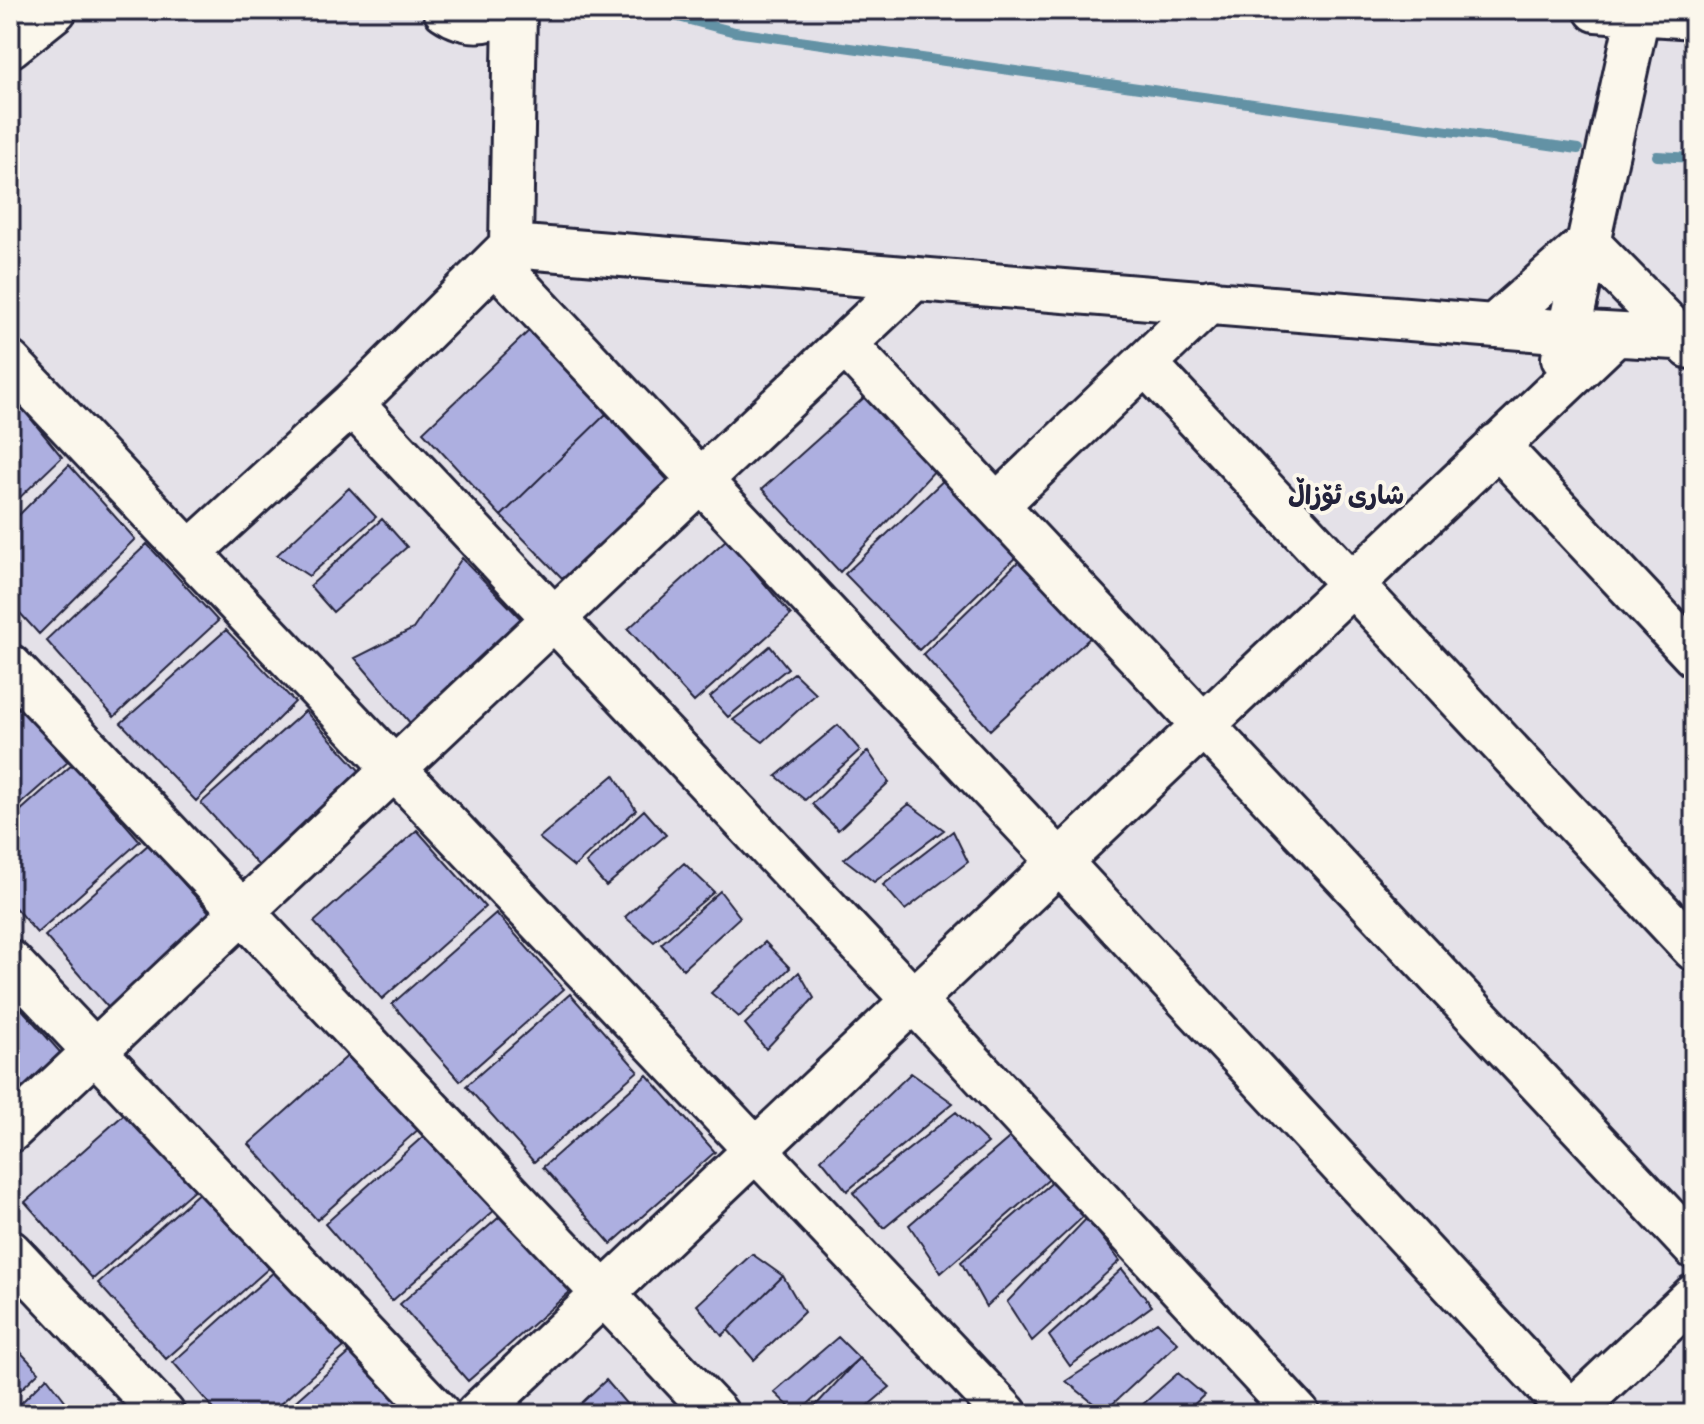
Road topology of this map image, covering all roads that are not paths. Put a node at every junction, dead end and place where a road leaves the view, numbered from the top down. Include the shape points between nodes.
1 (55, 10) edge
2 (445, 10) edge
3 (513, 10) edge
4 (1596, 10) edge
5 (1638, 12) edge
6 (1694, 17) edge
7 (10, 46) edge
8 (1588, 243) junction
9 (503, 254) junction
10 (914, 279) junction
11 (1210, 301) junction
12 (1495, 325) junction
13 (1569, 332) junction
14 (1615, 335) junction
15 (1690, 343) edge
16 (845, 344) junction
17 (10, 363) edge
18 (1145, 363) junction
19 (1556, 390) junction
20 (352, 404) junction
21 (1497, 445) junction
22 (701, 480) junction
23 (997, 505) junction
24 (190, 552) junction
25 (1352, 583) junction
26 (554, 619) junction
27 (1694, 655) edge
28 (10, 666) edge
29 (1203, 724) junction
30 (395, 768) junction
31 (1059, 861) junction
32 (243, 912) junction
33 (1694, 949) edge
34 (10, 962) edge
35 (913, 1000) junction
36 (95, 1052) junction
37 (10, 1131) edge
38 (757, 1148) junction
39 (1694, 1247) edge
40 (10, 1252) edge
41 (604, 1293) junction
42 (1694, 1296) edge
43 (1571, 1413) edge
44 (163, 1414) edge
45 (439, 1414) edge
46 (477, 1414) edge
47 (717, 1414) edge
48 (1006, 1414) edge
49 (1298, 1414) edge

1 - 7 street
2 - 3 street via 476,22
3 - 9 street
4 - 5 street
5 - 6 street
5 - 8 street
8 - 12 street
8 - 13 street
8 - 15 street
9 - 10 street
9 - 20 street
9 - 22 street
10 - 11 street
10 - 16 street
11 - 12 street
11 - 18 street
12 - 13 street
13 - 14 street
13 - 19 street
14 - 15 street
14 - 19 street
16 - 22 street
16 - 23 street
17 - 24 street
18 - 23 street
18 - 25 street
19 - 21 street
20 - 24 street
20 - 26 street
21 - 25 street
21 - 27 street
22 - 26 street
22 - 31 street
23 - 29 street
24 - 30 street
25 - 29 street
25 - 33 street
26 - 30 street
26 - 35 street
28 - 32 street
29 - 31 street
29 - 39 street
30 - 32 street
30 - 38 street
31 - 35 street
31 - 43 street
32 - 36 street
32 - 41 street
34 - 36 street
35 - 38 street
35 - 49 street
36 - 37 street
36 - 45 street
38 - 41 street
38 - 48 street
40 - 44 street
41 - 46 street
41 - 47 street
42 - 43 street

